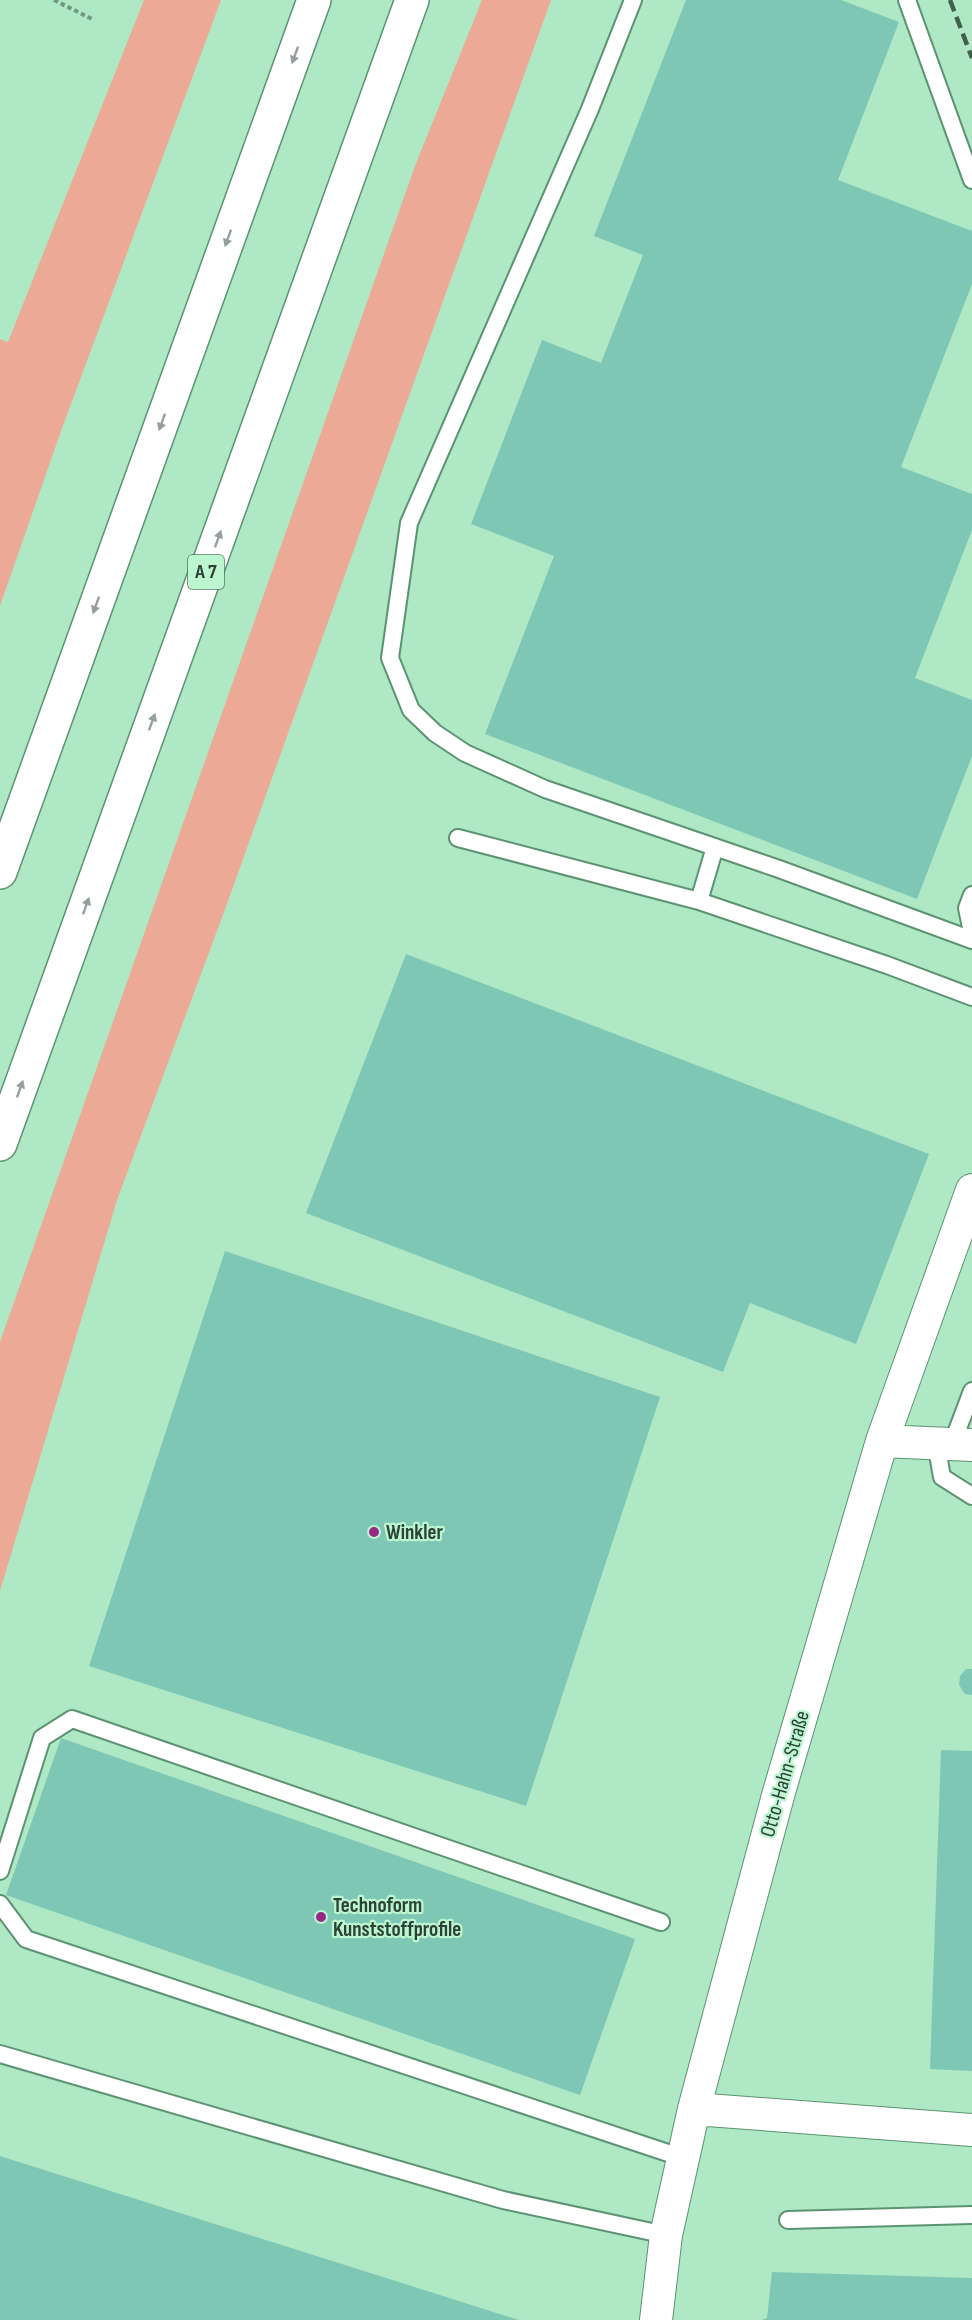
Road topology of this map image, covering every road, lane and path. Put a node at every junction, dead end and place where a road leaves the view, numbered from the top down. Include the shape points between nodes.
1 (54, 0) edge
2 (314, 0) edge
3 (412, 0) edge
4 (633, 0) edge
5 (907, 0) edge
6 (92, 19) dead end
7 (972, 180) edge
8 (458, 838) dead end
9 (715, 847) junction
10 (0, 872) edge
11 (972, 895) edge
12 (699, 901) junction
13 (972, 932) edge
14 (972, 940) edge
15 (972, 997) edge
16 (0, 1144) edge
17 (969, 1209) edge
18 (972, 1391) edge
19 (882, 1441) junction
20 (953, 1444) edge
21 (972, 1496) edge
22 (0, 1871) edge
23 (0, 1904) edge
24 (662, 1922) dead end
25 (0, 2054) edge
26 (694, 2109) junction
27 (972, 2130) edge
28 (683, 2158) junction
29 (972, 2216) edge
30 (788, 2220) dead end
31 (666, 2235) junction
32 (656, 2320) edge

1 - 6 path
2 -> 10 highway
16 -> 3 highway, A 7
4 - 9 lane via 590,110 409,523 390,658 411,710 435,733 465,753 544,789
5 - 7 lane
8 - 12 lane
9 - 12 lane
9 - 14 lane
11 - 13 lane via 967,908
12 - 15 lane
17 - 19 street, Otto-Hahn-Straße
18 - 20 lane
19 - 20 street
19 - 26 street, Otto-Hahn-Straße via 779,1792
20 - 21 lane via 942,1477
22 - 24 lane via 42,1738 72,1719
23 - 28 lane via 26,1939
25 - 31 lane via 503,2200
26 - 27 street
26 - 28 street, Otto-Hahn-Straße
28 - 31 street, Otto-Hahn-Straße
29 - 30 lane
31 - 32 street, Otto-Hahn-Straße

